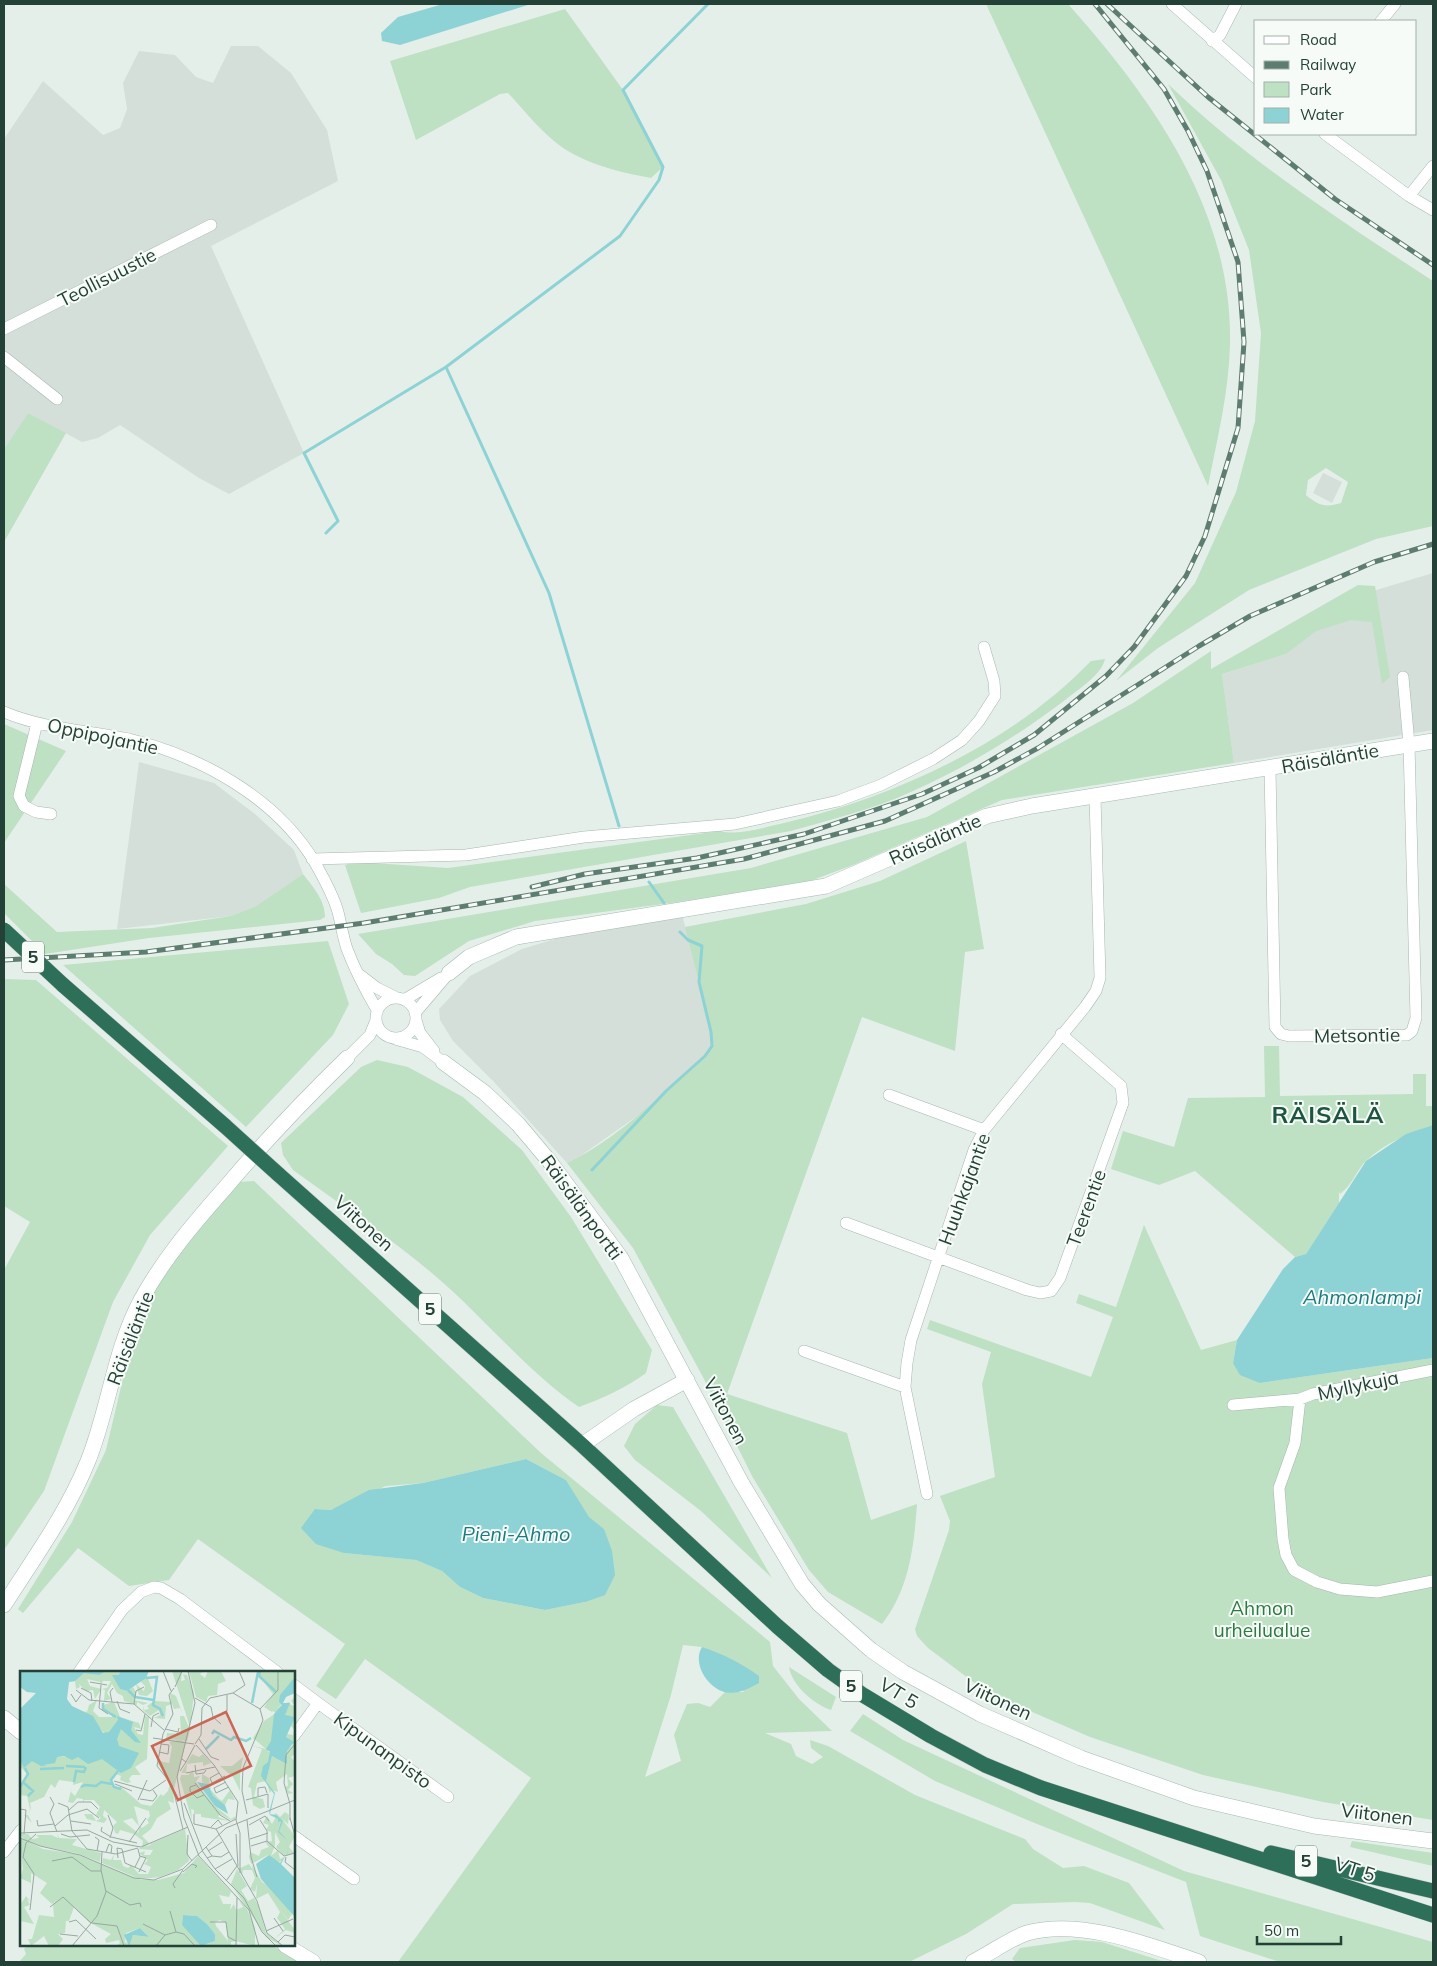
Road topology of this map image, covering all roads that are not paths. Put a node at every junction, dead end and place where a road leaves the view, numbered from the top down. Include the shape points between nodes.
1 (1172, 4) edge
2 (1236, 4) edge
3 (1395, 4) edge
4 (1382, 20) edge
5 (1212, 41) junction
6 (1254, 76) edge
7 (1326, 135) edge
8 (1433, 166) edge
9 (1409, 196) junction
10 (1433, 210) edge
11 (211, 225) dead end
12 (4, 329) edge
13 (4, 357) edge
14 (57, 399) dead end
15 (984, 646) dead end
16 (1403, 677) dead end
17 (4, 712) edge
18 (37, 723) junction
19 (1433, 741) edge
20 (1409, 744) junction
21 (1270, 769) junction
22 (1095, 796) junction
23 (51, 814) dead end
24 (312, 859) junction
25 (4, 930) edge
26 (358, 972) junction
27 (449, 973) junction
28 (400, 999) junction
29 (376, 1015) junction
30 (416, 1017) junction
31 (1061, 1034) junction
32 (390, 1038) junction
33 (347, 1058) junction
34 (443, 1062) junction
35 (889, 1096) dead end
36 (984, 1130) junction
37 (846, 1223) dead end
38 (939, 1258) junction
39 (804, 1351) dead end
40 (1433, 1370) edge
41 (686, 1380) junction
42 (905, 1387) junction
43 (1300, 1399) junction
44 (1233, 1405) dead end
45 (582, 1445) junction
46 (928, 1494) dead end
47 (1433, 1581) edge
48 (4, 1605) edge
49 (80, 1671) edge
50 (277, 1671) edge
51 (295, 1686) edge
52 (318, 1703) junction
53 (4, 1718) edge
54 (20, 1731) edge
55 (295, 1735) edge
56 (448, 1797) dead end
57 (20, 1831) edge
58 (1179, 1832) junction
59 (295, 1837) edge
60 (1433, 1841) edge
61 (4, 1852) edge
62 (354, 1879) dead end
63 (1433, 1890) edge
64 (1433, 1915) edge
65 (287, 1946) edge
66 (313, 1962) edge
67 (973, 1962) edge
68 (1199, 1962) edge

1 - 5 street
2 - 5 street via 1220,35
3 - 4 street
5 - 6 street
7 - 9 street
8 - 9 street
9 - 10 street
11 - 12 street, Teollisuustie
13 - 14 street
15 - 24 street via 995,696 962,740 890,781 838,801 735,824 584,838 466,855
16 - 20 street
17 - 18 street, Oppipojantie
18 - 23 street via 19,796 24,806
18 - 24 street, Oppipojantie via 136,741 171,751 210,769 245,791 278,818
19 - 20 street, Räisäläntie
20 - 21 street, Räisäläntie
20 - 21 street, Metsontie via 1416,1018 1412,1032 1403,1036 1289,1036 1281,1034 1275,1027
21 - 22 street, Räisäläntie
22 - 27 street, Räisäläntie via 987,816 826,886 516,937 469,957
22 - 31 street, Huuhkajantie via 1100,978 1085,1007
24 - 26 street, Oppipojantie via 327,884
25 - 45 highway, Viitonen / 5, bridge
26 - 28 street via 377,988
26 - 29 street, Oppipojantie
27 - 28 street
27 - 30 street
28 - 29 street via 385,1001
28 - 30 street via 413,1008
29 - 32 street via 381,1033
29 - 33 street via 370,1034
30 - 32 street via 411,1032 400,1038
30 - 34 street via 420,1033
31 - 36 street, Huuhkajantie
31 - 38 street, Teerentie via 1121,1086 1123,1103 1060,1278 1051,1291 1040,1293
32 - 33 street via 374,1039
32 - 34 street via 423,1047
33 - 48 street, Räisäläntie via 282,1121 189,1228 160,1267 140,1302 122,1346 88,1459 73,1495
34 - 41 street, Räisälänportti via 485,1093 518,1124 550,1162 621,1258
35 - 36 street
36 - 38 street, Huuhkajantie via 974,1150
37 - 38 street, Teerentie
38 - 42 street, Huuhkajantie via 911,1340
39 - 42 street
40 - 43 street, Myllykuja
41 - 45 street, Viitonen via 634,1409
41 - 60 street, Viitonen via 770,1534 802,1584 849,1631 903,1672 980,1714 1072,1754 1194,1798 1314,1826
42 - 46 street, Huuhkajantie
43 - 44 street
43 - 47 street, Myllykuja via 1295,1442 1279,1488 1286,1554 1294,1570 1340,1589 1378,1592
45 - 58 highway, VT 5 / 5 via 777,1626 863,1695 985,1765 1040,1788
49 - 50 street via 122,1610 141,1592 161,1588
51 - 52 street, Kipunanpisto
52 - 55 street
52 - 56 street, Kipunanpisto
53 - 54 street
57 - 61 street
58 - 63 highway, VT 5 / 5
58 - 64 highway, VT 5 / 5
59 - 62 street
65 - 66 street
67 - 68 street via 1026,1933 1061,1928 1099,1932

